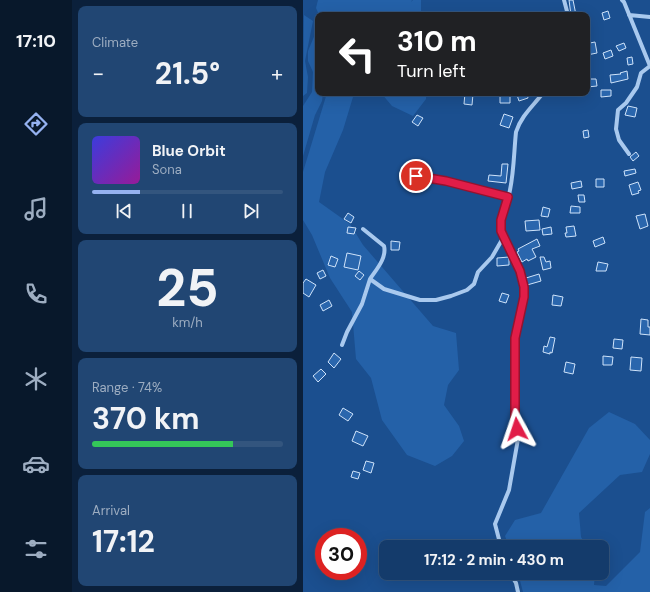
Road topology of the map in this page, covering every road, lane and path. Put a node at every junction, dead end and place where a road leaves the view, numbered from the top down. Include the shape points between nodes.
1 (564, 0) edge
2 (622, 0) edge
3 (567, 12) edge
4 (629, 15) junction
5 (650, 17) edge
6 (650, 66) edge
7 (540, 96) edge
8 (629, 154) dead end
9 (401, 174) dead end
10 (508, 197) junction
11 (363, 229) dead end
12 (503, 238) junction
13 (370, 280) junction
14 (343, 345) dead end
15 (499, 540) edge
16 (514, 580) edge
17 (518, 592) edge

1 - 3 street
2 - 4 street
4 - 5 street
4 - 6 street
6 - 8 street via 641,73 637,87 618,110 616,129 619,140
7 - 10 street via 527,111 516,132
9 - 10 street via 446,181
10 - 12 street via 501,220
11 - 13 street via 385,248 383,258
12 - 13 street via 479,272 474,284 467,290 451,296 436,300 420,300 384,289
12 - 15 street via 520,271 524,297 515,343 515,419 518,439 509,490 495,524
13 - 14 street
16 - 17 street

